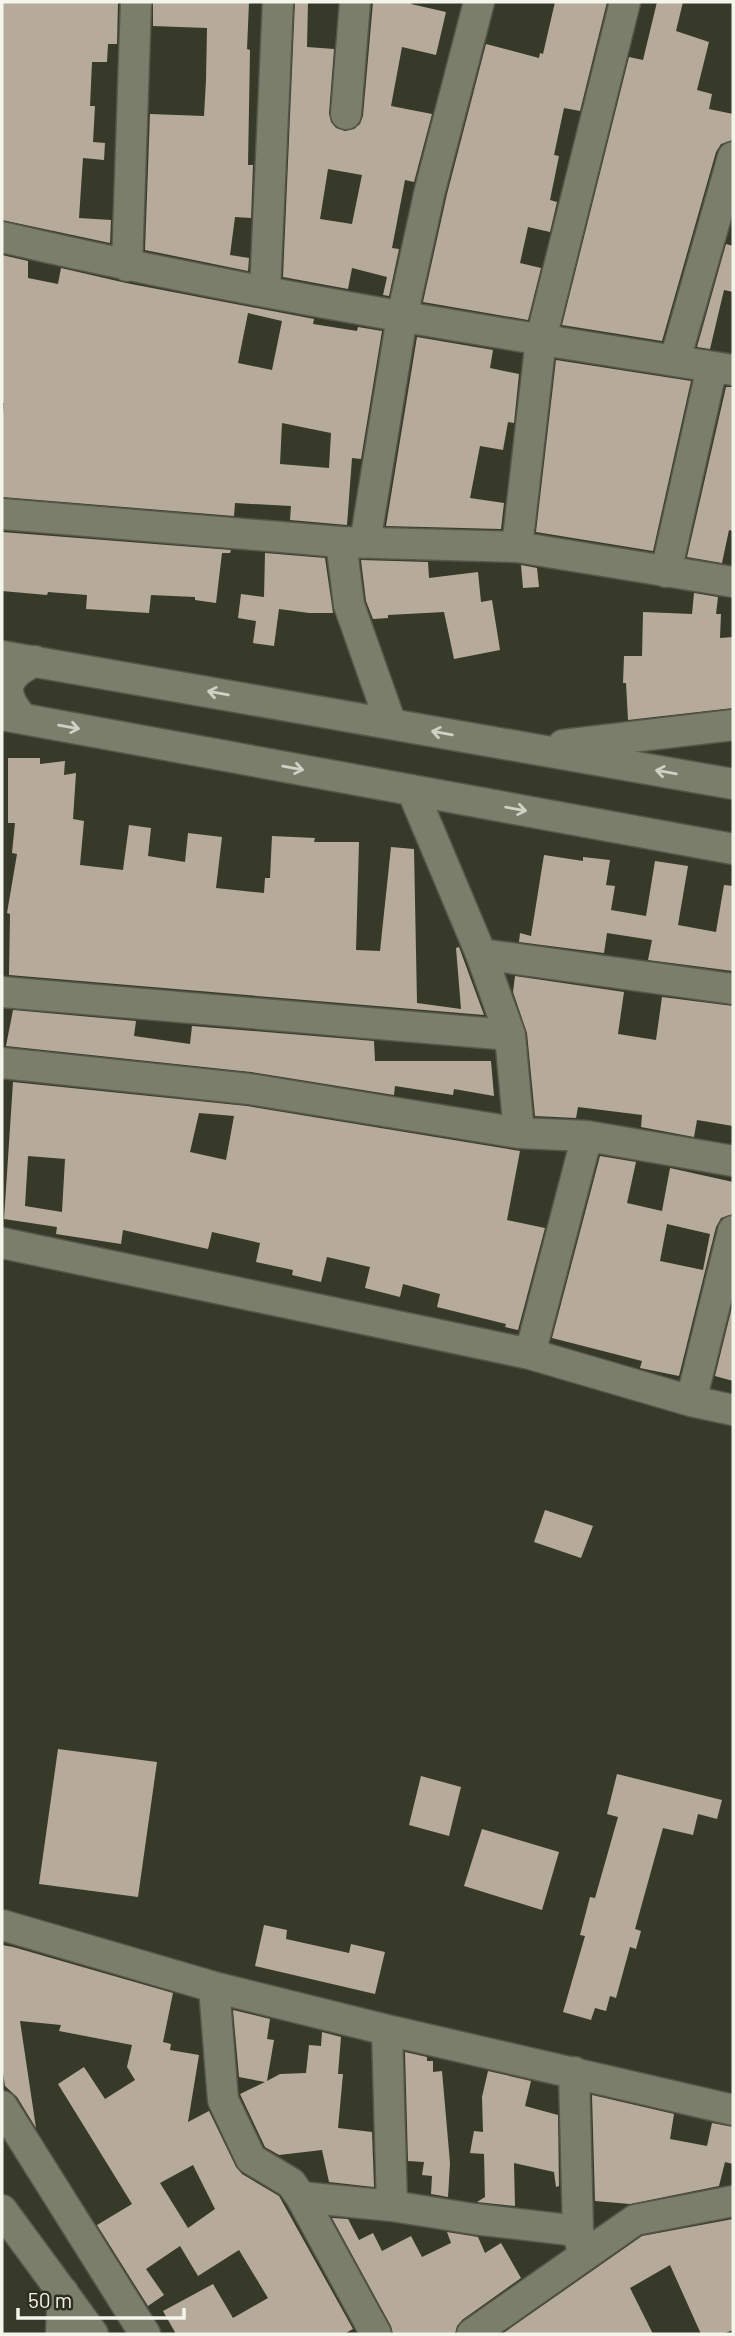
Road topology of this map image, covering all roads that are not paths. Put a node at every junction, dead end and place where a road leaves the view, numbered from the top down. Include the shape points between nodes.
1 (136, 2) edge
2 (278, 2) edge
3 (355, 2) edge
4 (479, 2) edge
5 (625, 2) edge
6 (346, 114) dead end
7 (733, 157) edge
8 (2, 237) edge
9 (127, 266) junction
10 (265, 291) junction
11 (402, 317) junction
12 (541, 339) junction
13 (675, 360) junction
14 (722, 368) edge
15 (2, 514) edge
16 (353, 542) junction
17 (517, 547) junction
18 (666, 572) junction
19 (733, 582) edge
20 (2, 656) edge
21 (35, 661) junction
22 (12, 717) edge
23 (391, 724) junction
24 (733, 725) edge
25 (531, 748) junction
26 (733, 784) edge
27 (412, 790) junction
28 (733, 849) edge
29 (481, 954) junction
30 (733, 989) edge
31 (2, 992) edge
32 (510, 1035) junction
33 (2, 1063) edge
34 (519, 1133) junction
35 (587, 1136) junction
36 (733, 1161) edge
37 (733, 1231) edge
38 (2, 1243) edge
39 (530, 1353) junction
40 (691, 1401) junction
41 (733, 1410) edge
42 (2, 1925) edge
43 (215, 1987) junction
44 (387, 2031) junction
45 (574, 2072) junction
46 (2, 2106) edge
47 (733, 2110) edge
48 (301, 2197) junction
49 (733, 2201) edge
50 (392, 2206) junction
51 (2, 2210) edge
52 (580, 2243) junction
53 (63, 2292) junction
54 (61, 2334) edge
55 (93, 2334) edge
56 (145, 2334) edge
57 (376, 2334) edge
58 (472, 2334) edge

1 - 9 street
2 - 10 street
3 - 6 street
4 - 11 street
5 - 12 street
7 - 13 street
8 - 9 street
9 - 10 street
10 - 11 street
11 - 12 street
11 - 16 street
12 - 13 street
12 - 17 street
13 - 14 street
14 - 18 street
15 - 16 street
16 - 17 street
16 - 23 street via 349,605
17 - 18 street
18 - 19 street
20 - 21 street
21 - 22 street via 16,670 8,687
23 -> 21 street
22 -> 27 street
25 -> 23 street
24 - 25 street
26 -> 25 street
27 -> 28 street
27 - 29 street
29 - 30 street
29 - 32 street
31 - 32 street
32 - 34 street
33 - 34 street via 249,1089
34 - 35 street
35 - 36 street
35 - 39 street
37 - 40 street
38 - 39 street
39 - 40 street
40 - 41 street
42 - 43 street
43 - 44 street
43 - 48 street via 223,2100 251,2159 291,2183
44 - 45 street
44 - 50 street
45 - 47 street
45 - 52 street
46 - 56 street
48 - 50 street
48 - 57 street
49 - 52 street via 635,2220
50 - 52 street
51 - 53 street
52 - 58 street
53 - 54 street
53 - 55 street

